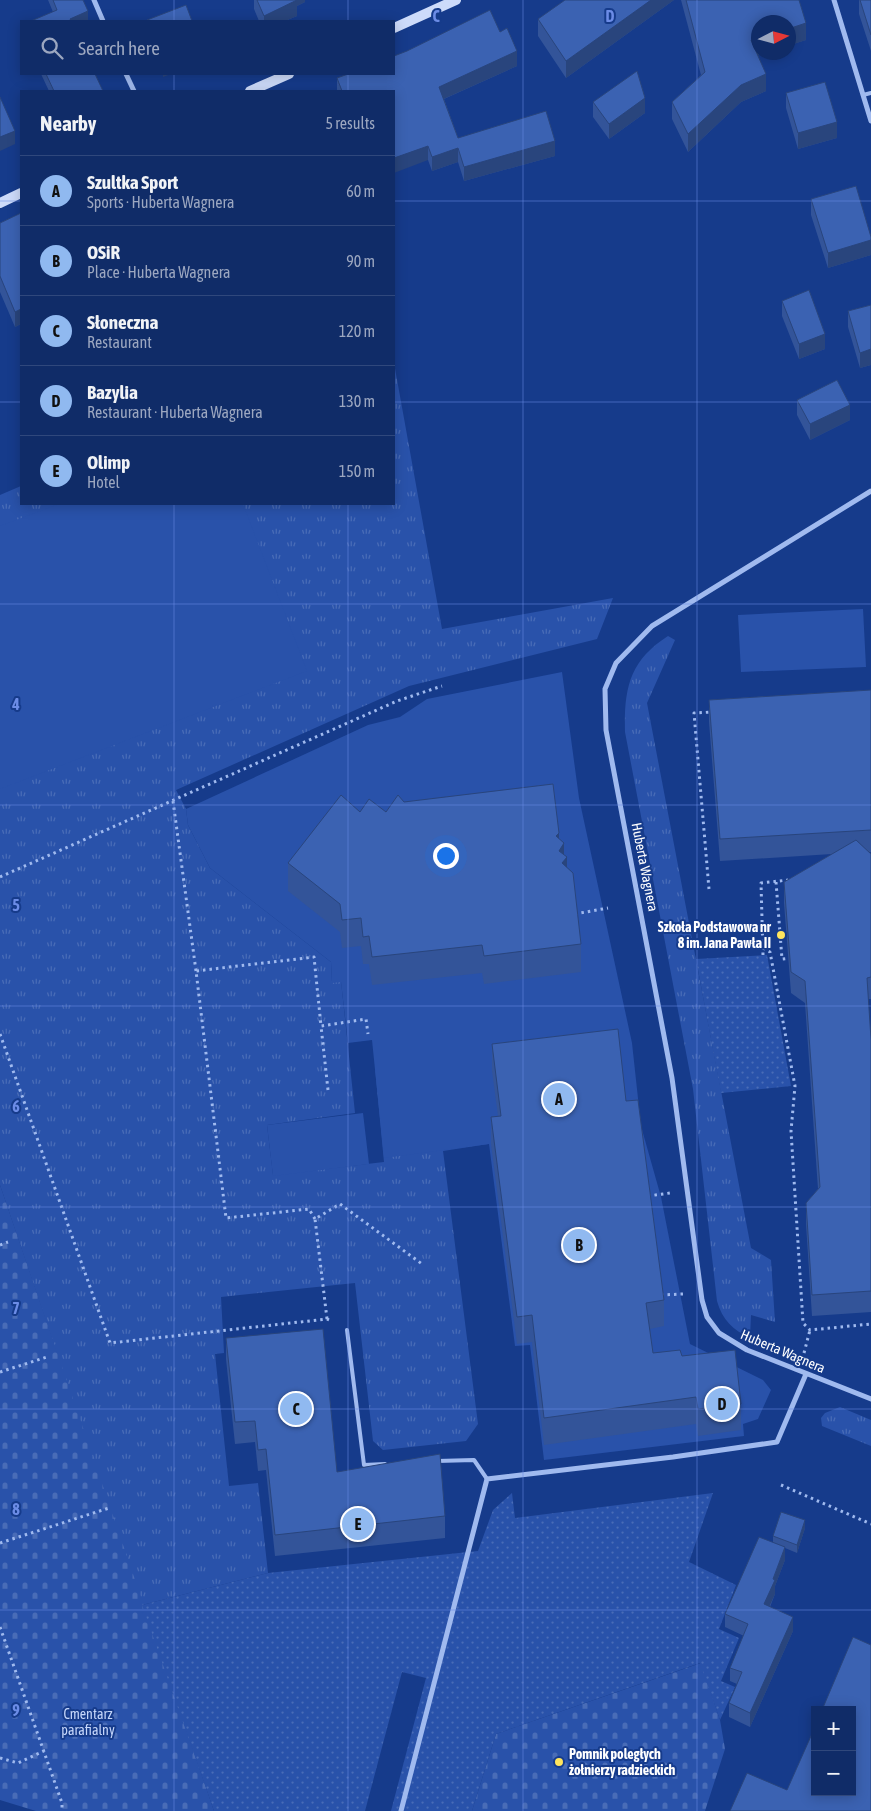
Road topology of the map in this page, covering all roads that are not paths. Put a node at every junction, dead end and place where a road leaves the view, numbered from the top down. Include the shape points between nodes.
1 (94, 0) edge
2 (456, 0) edge
3 (834, 0) edge
4 (103, 20) edge
5 (395, 28) edge
6 (126, 75) edge
7 (288, 75) edge
8 (134, 90) edge
9 (252, 90) edge
10 (871, 93) edge
11 (863, 95) junction
12 (871, 121) edge
13 (20, 194) edge
14 (0, 203) edge
15 (871, 491) edge
16 (347, 1330) road end
17 (806, 1374) junction
18 (871, 1399) edge
19 (428, 1462) edge
20 (392, 1463) edge
21 (487, 1479) junction
22 (401, 1811) edge

1 - 4 street
2 - 5 street
3 - 11 street
6 - 8 street
7 - 9 street
10 - 11 lane
11 - 12 street
13 - 14 street
15 - 17 street, Huberta Wagnera via 652,626 616,663 605,688 606,730 672,1078 702,1300 707,1317 719,1333 747,1350
16 - 20 lane via 364,1464
17 - 18 street, Huberta Wagnera
17 - 21 street via 777,1442
19 - 21 lane via 474,1460
21 - 22 street

